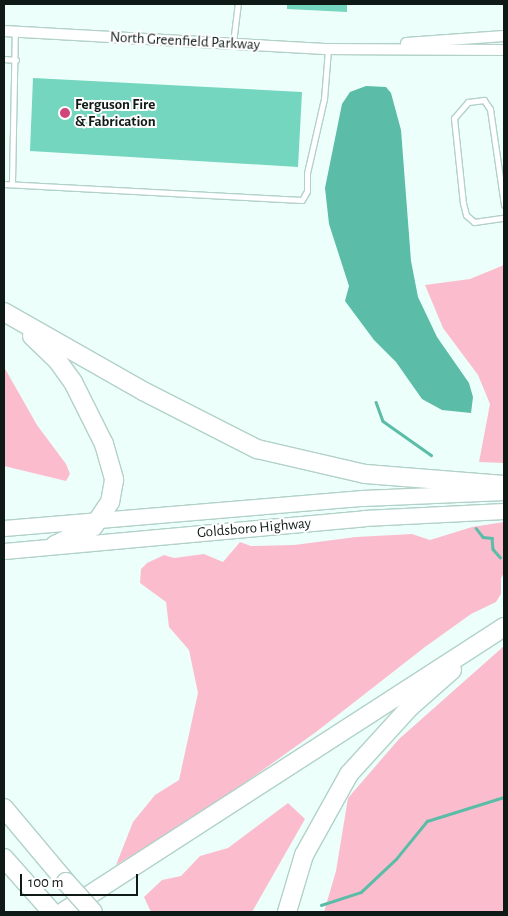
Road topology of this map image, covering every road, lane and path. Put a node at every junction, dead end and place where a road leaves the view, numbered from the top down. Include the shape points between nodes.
1 (238, 4) edge
2 (4, 31) edge
3 (15, 32) junction
4 (504, 36) edge
5 (233, 43) junction
6 (328, 49) junction
7 (366, 49) junction
8 (504, 50) edge
9 (4, 59) edge
10 (16, 60) junction
11 (12, 182) junction
12 (4, 184) edge
13 (504, 204) edge
14 (504, 218) edge
15 (4, 314) edge
16 (504, 485) edge
17 (504, 492) edge
18 (504, 510) edge
19 (100, 519) junction
20 (4, 528) edge
21 (55, 546) junction
22 (4, 550) edge
23 (503, 628) edge
24 (4, 808) edge
25 (4, 858) edge
26 (52, 912) edge
27 (63, 912) edge
28 (93, 912) edge
29 (287, 912) edge

1 - 5 lane
2 - 3 street, North Greenfield Parkway
3 - 5 street, North Greenfield Parkway
3 - 10 lane
4 - 7 street, North Greenfield Parkway via 437,39
5 - 6 street, North Greenfield Parkway
6 - 7 street, North Greenfield Parkway
6 - 11 lane via 324,99 307,191 302,200
7 - 8 street, North Greenfield Parkway
9 - 10 lane
10 - 11 lane
11 - 12 lane
13 - 14 lane via 490,109 484,100 468,102 454,118 464,209 474,222
15 - 16 highway via 257,449 365,474
15 - 19 highway via 57,360 96,425 114,480 110,502
17 - 19 main road via 363,498
18 - 21 main road, Goldsboro Highway via 364,518
19 - 20 main road
19 - 21 highway via 84,534
21 - 22 main road, Goldsboro Highway
23 - 27 highway
23 - 29 highway via 410,707 349,774 304,855
24 - 28 highway, bridge
25 - 26 highway

